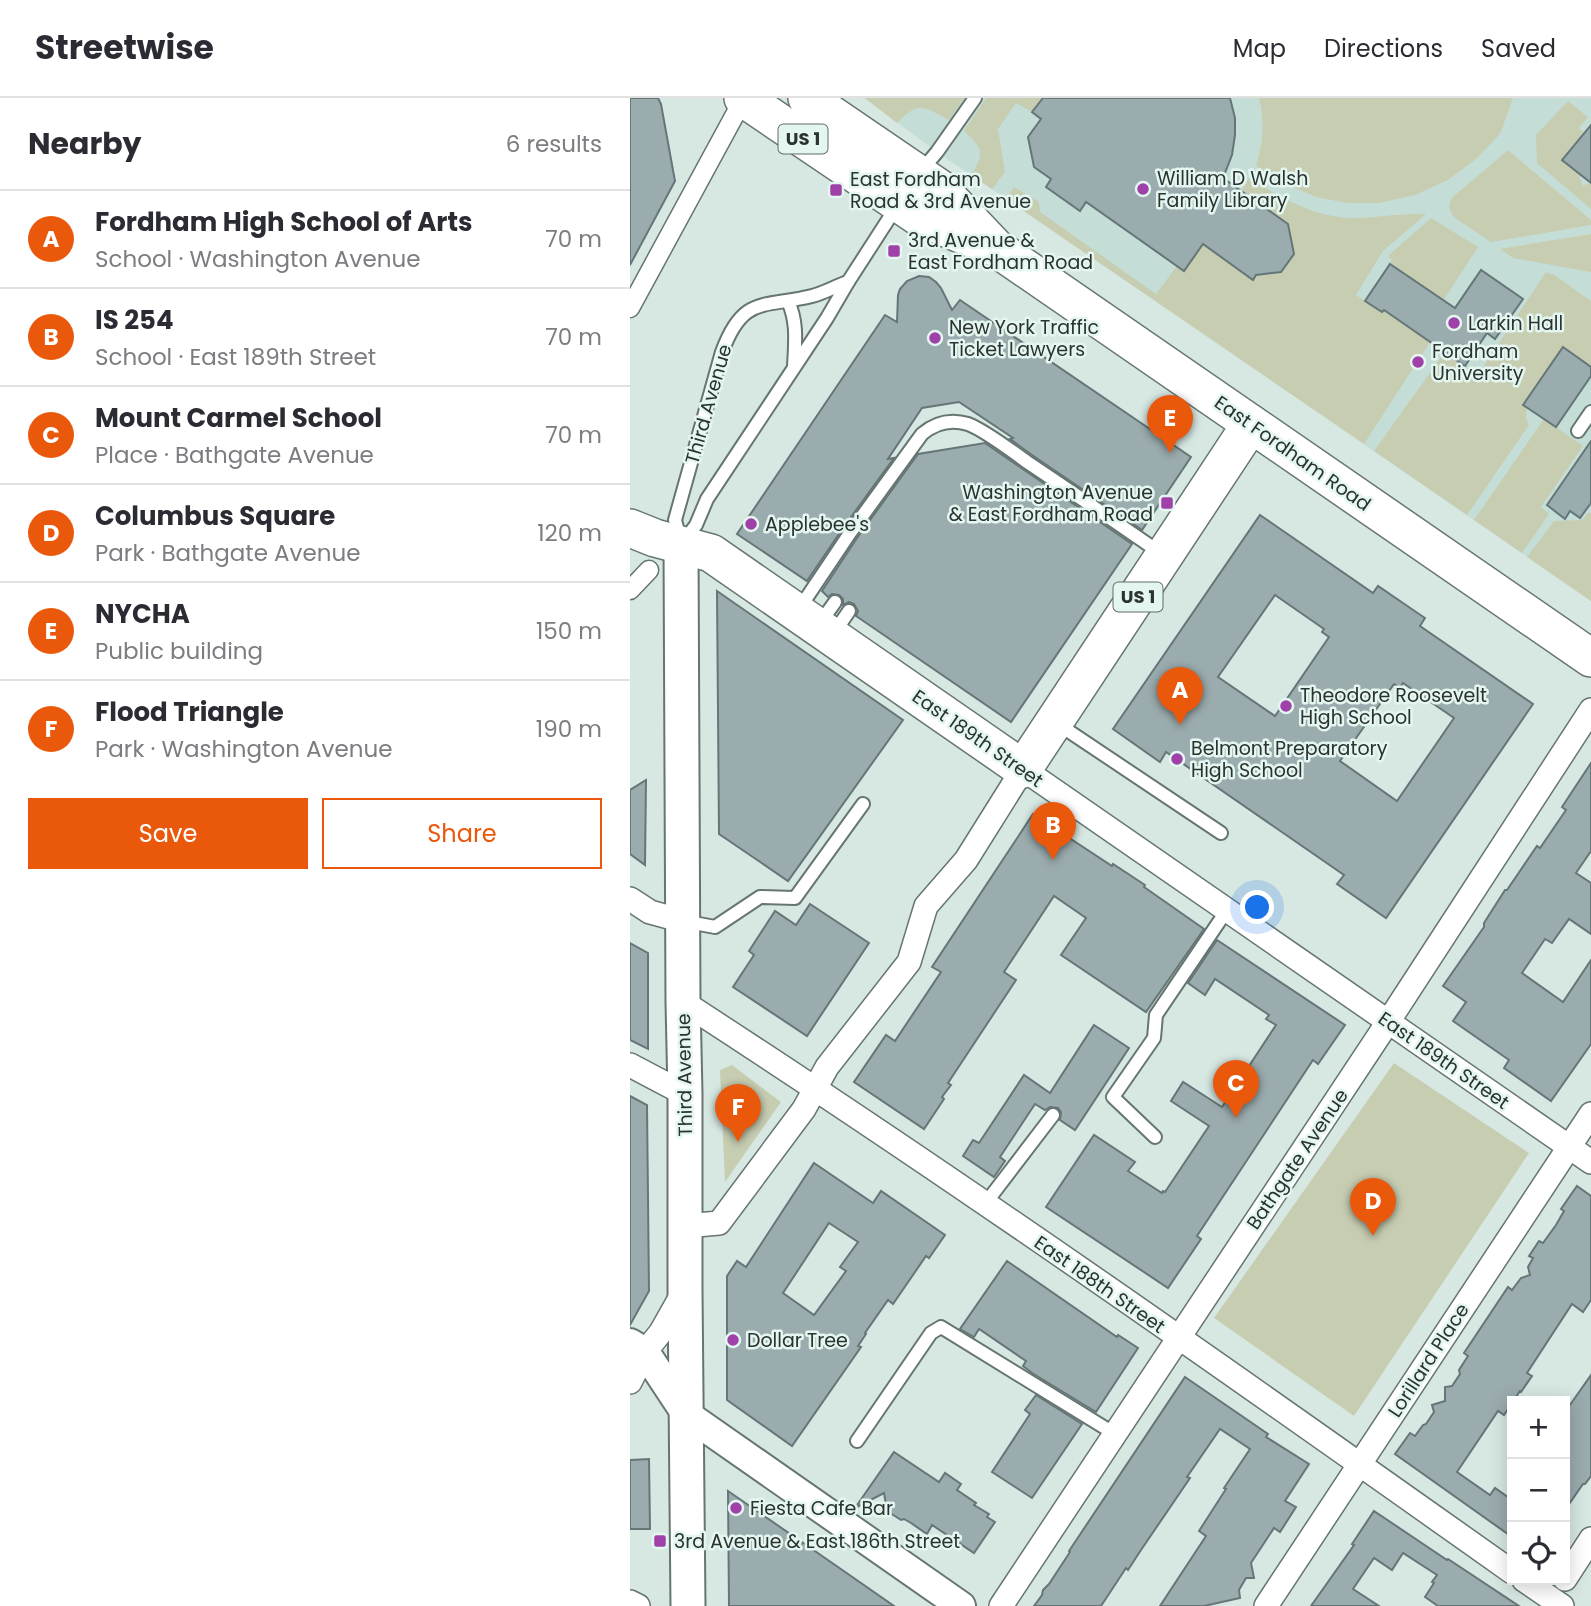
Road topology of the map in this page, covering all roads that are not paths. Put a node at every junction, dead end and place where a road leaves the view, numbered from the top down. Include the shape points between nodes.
1 (744, 98) edge
2 (807, 98) edge
3 (975, 98) edge
4 (909, 189) junction
5 (848, 282) junction
6 (788, 301) junction
7 (630, 308) edge
8 (794, 367) junction
9 (1591, 412) edge
10 (1251, 424) junction
11 (1578, 431) dead end
12 (630, 528) edge
13 (681, 544) junction
14 (1165, 556) junction
15 (649, 570) dead end
16 (630, 590) edge
17 (826, 618) junction
18 (1591, 658) edge
19 (1591, 710) edge
20 (1055, 722) junction
21 (1023, 769) junction
22 (863, 804) dead end
23 (1221, 833) dead end
24 (630, 899) edge
25 (1227, 910) junction
26 (683, 921) junction
27 (683, 1002) junction
28 (1388, 1022) junction
29 (630, 1065) edge
30 (816, 1088) junction
31 (685, 1094) junction
32 (1591, 1114) edge
33 (1052, 1115) dead end
34 (1155, 1138) dead end
35 (1569, 1147) junction
36 (1591, 1162) edge
37 (985, 1204) junction
38 (685, 1226) junction
39 (684, 1290) junction
40 (1178, 1338) junction
41 (638, 1347) edge
42 (630, 1382) edge
43 (686, 1414) junction
44 (1115, 1434) junction
45 (857, 1441) dead end
46 (1360, 1464) junction
47 (1591, 1539) edge
48 (1507, 1568) edge
49 (1570, 1570) edge
50 (1530, 1585) edge
51 (1561, 1585) edge
52 (630, 1602) edge
53 (1553, 1604) edge
54 (638, 1606) edge
55 (688, 1606) edge
56 (961, 1606) edge
57 (1001, 1606) edge
58 (1266, 1606) edge

1 - 4 main road, East Fordham Road / US 1
1 - 7 street
2 - 4 main road, East Fordham Road
3 - 4 lane, Third Avenue
4 - 5 lane, Third Avenue
4 - 10 main road, East Fordham Road via 939,188 996,248
5 - 6 lane, Third Avenue
5 - 8 lane, Third Avenue
6 - 8 lane via 795,323
6 - 13 lane, Third Avenue via 755,306 740,317 727,337 675,520
8 - 13 lane, Third Avenue
9 - 11 lane
10 - 14 main road, US 1
10 - 18 main road, East Fordham Road
12 - 13 main road, East 189th Street
13 - 17 main road, East 189th Street via 711,553
13 - 26 main road, Third Avenue
14 - 17 lane via 969,425 943,423 922,434 858,523
14 - 20 main road, US 1
15 - 16 street
17 - 21 main road, East 189th Street
19 - 28 street, Bathgate Avenue
20 - 21 main road, US 1
20 - 23 lane
21 - 25 street, East 189th Street
21 - 30 street via 966,860 926,906 909,962 827,1067
22 - 26 lane via 795,898 761,897 715,927
24 - 26 street via 650,912
25 - 28 street, East 189th Street
25 - 34 lane via 1156,1015 1154,1038 1113,1097
26 - 27 main road, Third Avenue
27 - 30 street, East 188th Street
27 - 31 main road, Third Avenue
28 - 35 street, East 189th Street
28 - 40 street, Bathgate Avenue
29 - 31 street
30 - 37 street, East 188th Street
30 - 38 street via 719,1223
31 - 38 main road, Third Avenue
32 - 35 street, Lorillard Place
33 - 37 lane
35 - 36 street, East 189th Street
35 - 46 street, Lorillard Place
37 - 40 street, East 188th Street
38 - 39 main road, Third Avenue
39 - 41 street via 661,1332
39 - 43 main road, Third Avenue
40 - 44 street, Bathgate Avenue
40 - 46 street, East 188th Street
41 - 42 street
41 - 43 street
43 - 55 main road, Third Avenue
43 - 56 street
44 - 45 lane via 941,1327 931,1333
44 - 57 street, Bathgate Avenue
46 - 48 street, East 188th Street
46 - 58 street, Lorillard Place
47 - 49 street
50 - 53 street
51 - 53 street
52 - 54 street

